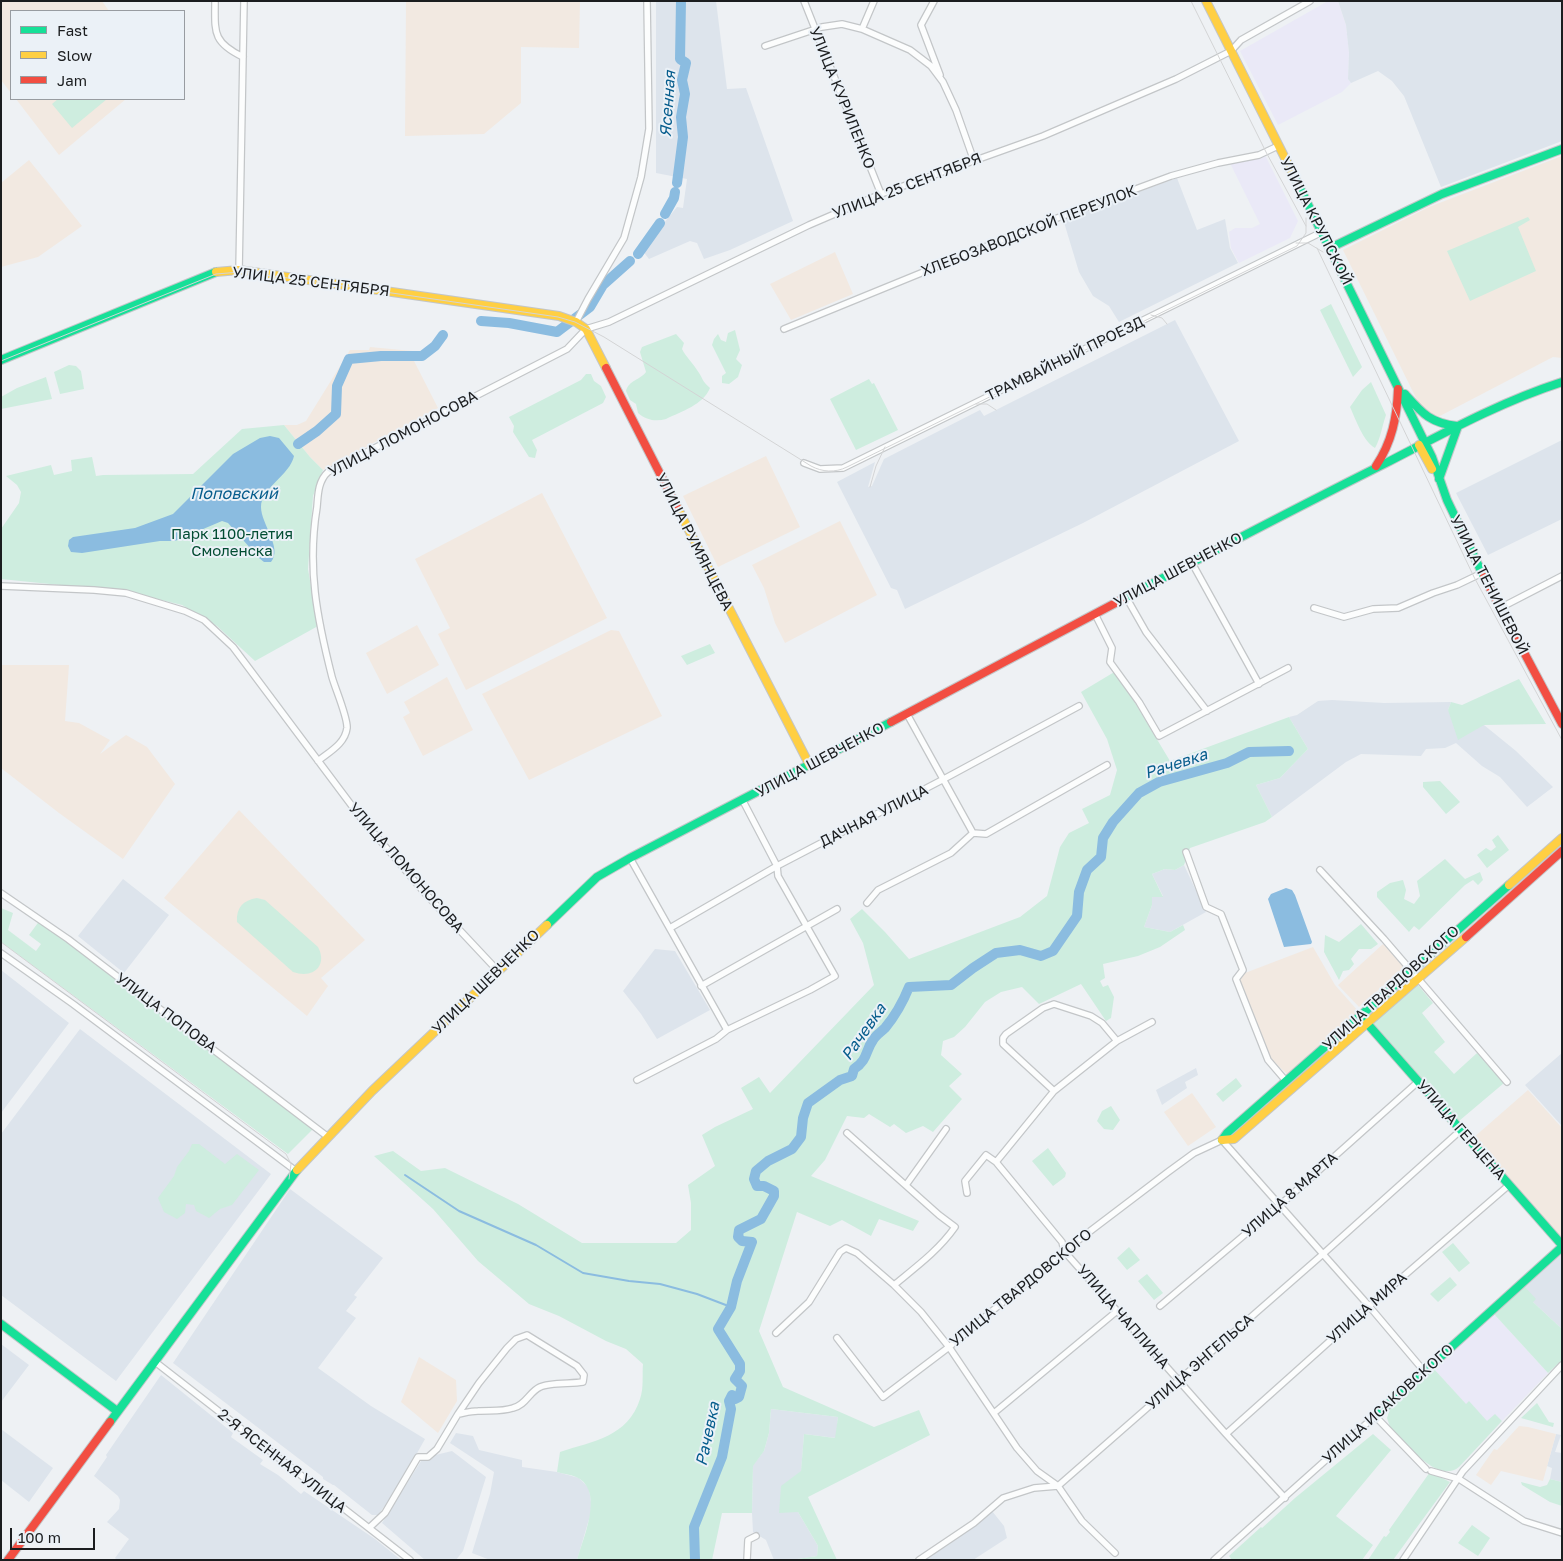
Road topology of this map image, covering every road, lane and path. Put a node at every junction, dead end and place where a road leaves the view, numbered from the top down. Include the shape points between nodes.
1 (215, 1) edge
2 (244, 1) edge
3 (647, 1) edge
4 (804, 1) edge
5 (874, 1) edge
6 (934, 1) edge
7 (1206, 1) edge
8 (1310, 1) edge
9 (862, 28) junction
10 (816, 30) junction
11 (765, 46) dead end
12 (1231, 51) junction
13 (242, 57) junction
14 (943, 82) junction
15 (1278, 146) junction
16 (1562, 149) edge
17 (974, 161) junction
18 (880, 194) junction
19 (1322, 232) junction
20 (1330, 248) junction
21 (240, 270) junction
22 (576, 321) junction
23 (586, 329) junction
24 (784, 329) dead end
25 (1, 360) edge
26 (1562, 382) edge
27 (1398, 386) junction
28 (1458, 426) junction
29 (1422, 444) junction
30 (804, 463) dead end
31 (1375, 467) junction
32 (1439, 482) junction
33 (1192, 563) junction
34 (1482, 573) junction
35 (1562, 576) edge
36 (1, 586) edge
37 (1126, 598) junction
38 (1314, 608) dead end
39 (1500, 608) junction
40 (1095, 614) junction
41 (1288, 668) dead end
42 (1259, 684) junction
43 (1079, 706) dead end
44 (1207, 711) junction
45 (907, 714) junction
46 (1562, 724) edge
47 (318, 761) junction
48 (1107, 765) dead end
49 (810, 766) junction
50 (942, 780) junction
51 (742, 800) junction
52 (972, 833) junction
53 (1562, 838) edge
54 (1562, 851) edge
55 (1186, 852) dead end
56 (630, 858) junction
57 (777, 866) junction
58 (1320, 870) dead end
59 (1, 893) edge
60 (1492, 898) junction
61 (867, 903) dead end
62 (1499, 907) junction
63 (838, 909) dead end
64 (807, 927) junction
65 (670, 928) junction
66 (1, 953) edge
67 (1411, 970) junction
68 (498, 971) junction
69 (1418, 980) junction
70 (701, 986) junction
71 (1361, 1015) junction
72 (1152, 1022) dead end
73 (1367, 1023) junction
74 (727, 1030) junction
75 (1117, 1041) junction
76 (637, 1080) dead end
77 (1286, 1080) junction
78 (1420, 1081) junction
79 (1507, 1082) dead end
80 (1054, 1091) junction
81 (946, 1129) dead end
82 (1461, 1130) junction
83 (847, 1133) dead end
84 (328, 1137) junction
85 (1222, 1140) junction
86 (996, 1162) junction
87 (296, 1171) junction
88 (906, 1185) junction
89 (1509, 1185) junction
90 (967, 1193) dead end
91 (1280, 1205) junction
92 (1562, 1246) edge
93 (1064, 1251) junction
94 (1323, 1254) junction
95 (894, 1285) junction
96 (1160, 1306) dead end
97 (1369, 1306) junction
98 (1118, 1311) junction
99 (1, 1324) edge
100 (776, 1333) dead end
101 (837, 1338) dead end
102 (949, 1347) junction
103 (154, 1362) junction
104 (1562, 1365) edge
105 (1424, 1371) junction
106 (1179, 1381) junction
107 (117, 1411) junction
108 (994, 1413) junction
109 (458, 1414) junction
110 (1374, 1416) junction
111 (1226, 1434) junction
112 (1459, 1478) junction
113 (1058, 1486) junction
114 (1285, 1498) junction
115 (369, 1528) junction
116 (1562, 1533) edge
117 (756, 1536) dead end
118 (1114, 1553) dead end
119 (8, 1560) edge
120 (410, 1560) edge
121 (747, 1560) edge
122 (919, 1560) edge
123 (1214, 1560) edge
124 (1403, 1560) edge

1 - 13 street via 215,31 227,49
2 - 13 street
3 - 22 street via 649,129 641,177 624,238
4 - 10 street, УЛИЦА КУРИЛЕНКО
5 - 9 street
6 - 14 street via 921,25
7 - 12 main road, УЛИЦА КРУПСКОЙ
8 - 12 street, УЛИЦА 25 СЕНТЯБРЯ via 1241,40
9 - 10 street via 842,24
9 - 14 street via 910,50 931,66
10 - 11 street
10 - 18 street, УЛИЦА КУРИЛЕНКО
12 - 15 main road, УЛИЦА КРУПСКОЙ
12 - 17 street, УЛИЦА 25 СЕНТЯБРЯ via 1129,100
13 - 21 street
14 - 17 street
15 - 19 main road, УЛИЦА КРУПСКОЙ
15 - 24 street, ХЛЕБОЗАВОДСКОЙ ПЕРЕУЛОК via 1259,155 1171,176 1041,224
16 - 20 main road via 1442,194
17 - 18 street, УЛИЦА 25 СЕНТЯБРЯ
18 - 23 street, УЛИЦА 25 СЕНТЯБРЯ via 809,224 609,322
19 - 20 main road, УЛИЦА КРУПСКОЙ
19 - 30 street, ТРАМВАЙНЫЙ ПРОЕЗД via 843,468 820,469
20 - 27 main road, УЛИЦА КРУПСКОЙ
21 - 22 main road, УЛИЦА 25 СЕНТЯБРЯ
21 - 25 main road, УЛИЦА 25 СЕНТЯБРЯ via 216,272
22 - 23 main road, УЛИЦА РУМЯНЦЕВА
23 - 47 street, УЛИЦА ЛОМОНОСОВА via 567,349 324,476 314,525 313,582 326,655 347,726 342,741
23 - 49 main road, УЛИЦА РУМЯНЦЕВА
26 - 28 main road, УЛИЦА ШЕВЧЕНКО via 1531,392
27 - 28 main road via 1432,421
27 - 29 main road, УЛИЦА КРУПСКОЙ
27 - 31 main road via 1398,410 1391,440
28 - 29 main road, УЛИЦА ШЕВЧЕНКО
28 - 32 main road
29 - 31 main road, УЛИЦА ШЕВЧЕНКО
29 - 32 main road, УЛИЦА ТЕНИШЕВОЙ via 1432,457
31 - 33 main road, УЛИЦА ШЕВЧЕНКО
32 - 34 main road, УЛИЦА ТЕНИШЕВОЙ
33 - 37 main road, УЛИЦА ШЕВЧЕНКО
33 - 42 street
34 - 38 street via 1398,608 1374,609 1344,617
34 - 39 main road, УЛИЦА ТЕНИШЕВОЙ
35 - 39 street
36 - 47 street, УЛИЦА ЛОМОНОСОВА via 126,594 204,620 233,647
37 - 40 main road, УЛИЦА ШЕВЧЕНКО
37 - 44 street via 1146,632
39 - 46 main road, УЛИЦА ТЕНИШЕВОЙ
40 - 44 street via 1112,648 1110,662 1159,736
40 - 45 main road, УЛИЦА ШЕВЧЕНКО
41 - 42 street
42 - 44 street
43 - 50 street, ДАЧНАЯ УЛИЦА
45 - 49 main road, УЛИЦА ШЕВЧЕНКО
45 - 50 street
47 - 68 street, УЛИЦА ЛОМОНОСОВА via 417,884
48 - 52 street via 986,834
49 - 51 main road, УЛИЦА ШЕВЧЕНКО
50 - 52 street
50 - 57 street, ДАЧНАЯ УЛИЦА
51 - 56 main road, УЛИЦА ШЕВЧЕНКО
51 - 57 street
52 - 61 street via 951,852 878,890
53 - 60 main road, УЛИЦА ТВАРДОВСКОГО
54 - 62 main road, УЛИЦА ТВАРДОВСКОГО
55 - 77 street via 1206,906 1221,914 1243,970 1236,979 1268,1060
56 - 65 street
56 - 68 main road, УЛИЦА ШЕВЧЕНКО via 597,877
57 - 64 street via 778,876
57 - 65 street, ДАЧНАЯ УЛИЦА
58 - 67 street
59 - 84 street, УЛИЦА ПОПОВА via 68,938
60 - 62 main road
60 - 67 main road, УЛИЦА ТВАРДОВСКОГО
62 - 69 main road, УЛИЦА ТВАРДОВСКОГО
63 - 64 street
64 - 70 street
64 - 74 street via 834,976
65 - 70 street
66 - 87 street
67 - 69 street
67 - 71 main road, УЛИЦА ТВАРДОВСКОГО
68 - 84 main road, УЛИЦА ШЕВЧЕНКО
69 - 73 main road, УЛИЦА ТВАРДОВСКОГО
69 - 79 street
70 - 74 street
71 - 73 main road, УЛИЦА ГЕРЦЕНА
71 - 77 main road, УЛИЦА ТВАРДОВСКОГО
72 - 75 street
73 - 78 main road, УЛИЦА ГЕРЦЕНА
73 - 85 main road, УЛИЦА ТВАРДОВСКОГО via 1234,1138
74 - 76 street via 716,1039
75 - 80 street
75 - 80 street via 1102,1023 1091,1016 1054,1004 1006,1034 1003,1044
77 - 85 main road, УЛИЦА ТВАРДОВСКОГО
78 - 82 main road, УЛИЦА ГЕРЦЕНА
78 - 91 street, УЛИЦА 8 МАРТА
80 - 86 street
81 - 88 street
82 - 89 main road, УЛИЦА ГЕРЦЕНА
82 - 94 street, УЛИЦА ЭНГЕЛЬСА
83 - 88 street
84 - 87 main road, УЛИЦА ШЕВЧЕНКО
85 - 91 street
85 - 93 street, УЛИЦА ТВАРДОВСКОГО via 1194,1153
86 - 90 street, УЛИЦА ЧАПЛИНА via 986,1155 965,1181
86 - 93 street, УЛИЦА ЧАПЛИНА via 1062,1242
87 - 103 main road, УЛИЦА ШЕВЧЕНКО
88 - 95 street via 955,1227 931,1255
89 - 92 main road, УЛИЦА ГЕРЦЕНА
89 - 97 street, УЛИЦА МИРА
91 - 94 street
91 - 96 street, УЛИЦА 8 МАРТА
92 - 105 main road, УЛИЦА ИСАКОВСКОГО
93 - 98 street, УЛИЦА ЧАПЛИНА
93 - 102 street, УЛИЦА ТВАРДОВСКОГО
94 - 97 street
94 - 106 street, УЛИЦА ЭНГЕЛЬСА
95 - 100 street via 857,1253 846,1248 840,1252 809,1302
95 - 102 street
97 - 105 street
97 - 111 street, УЛИЦА МИРА
98 - 106 street, УЛИЦА ЧАПЛИНА
98 - 108 street
99 - 107 main road
101 - 102 street, УЛИЦА ТВАРДОВСКОГО via 883,1397
102 - 108 street
103 - 107 main road, УЛИЦА ШЕВЧЕНКО
103 - 115 street, 2-Я ЯСЕННАЯ УЛИЦА
104 - 112 street
105 - 110 main road, УЛИЦА ИСАКОВСКОГО
106 - 111 street, УЛИЦА ЧАПЛИНА
106 - 113 street, УЛИЦА ЭНГЕЛЬСА
107 - 119 main road, УЛИЦА ШЕВЧЕНКО
108 - 113 street via 1017,1448
109 - 109 street via 507,1348 516,1339 527,1335 577,1366 584,1375 584,1382 542,1386 515,1408
109 - 115 street via 437,1449 428,1458 418,1457 385,1513
110 - 112 street via 1429,1470
110 - 114 street, УЛИЦА ИСАКОВСКОГО
111 - 114 street, УЛИЦА ЧАПЛИНА
112 - 116 street via 1524,1521
112 - 124 street
113 - 118 street via 1082,1520
113 - 122 street via 1034,1488 1003,1498
114 - 123 street, УЛИЦА ИСАКОВСКОГО
115 - 120 street, 2-Я ЯСЕННАЯ УЛИЦА
117 - 121 street via 748,1540

